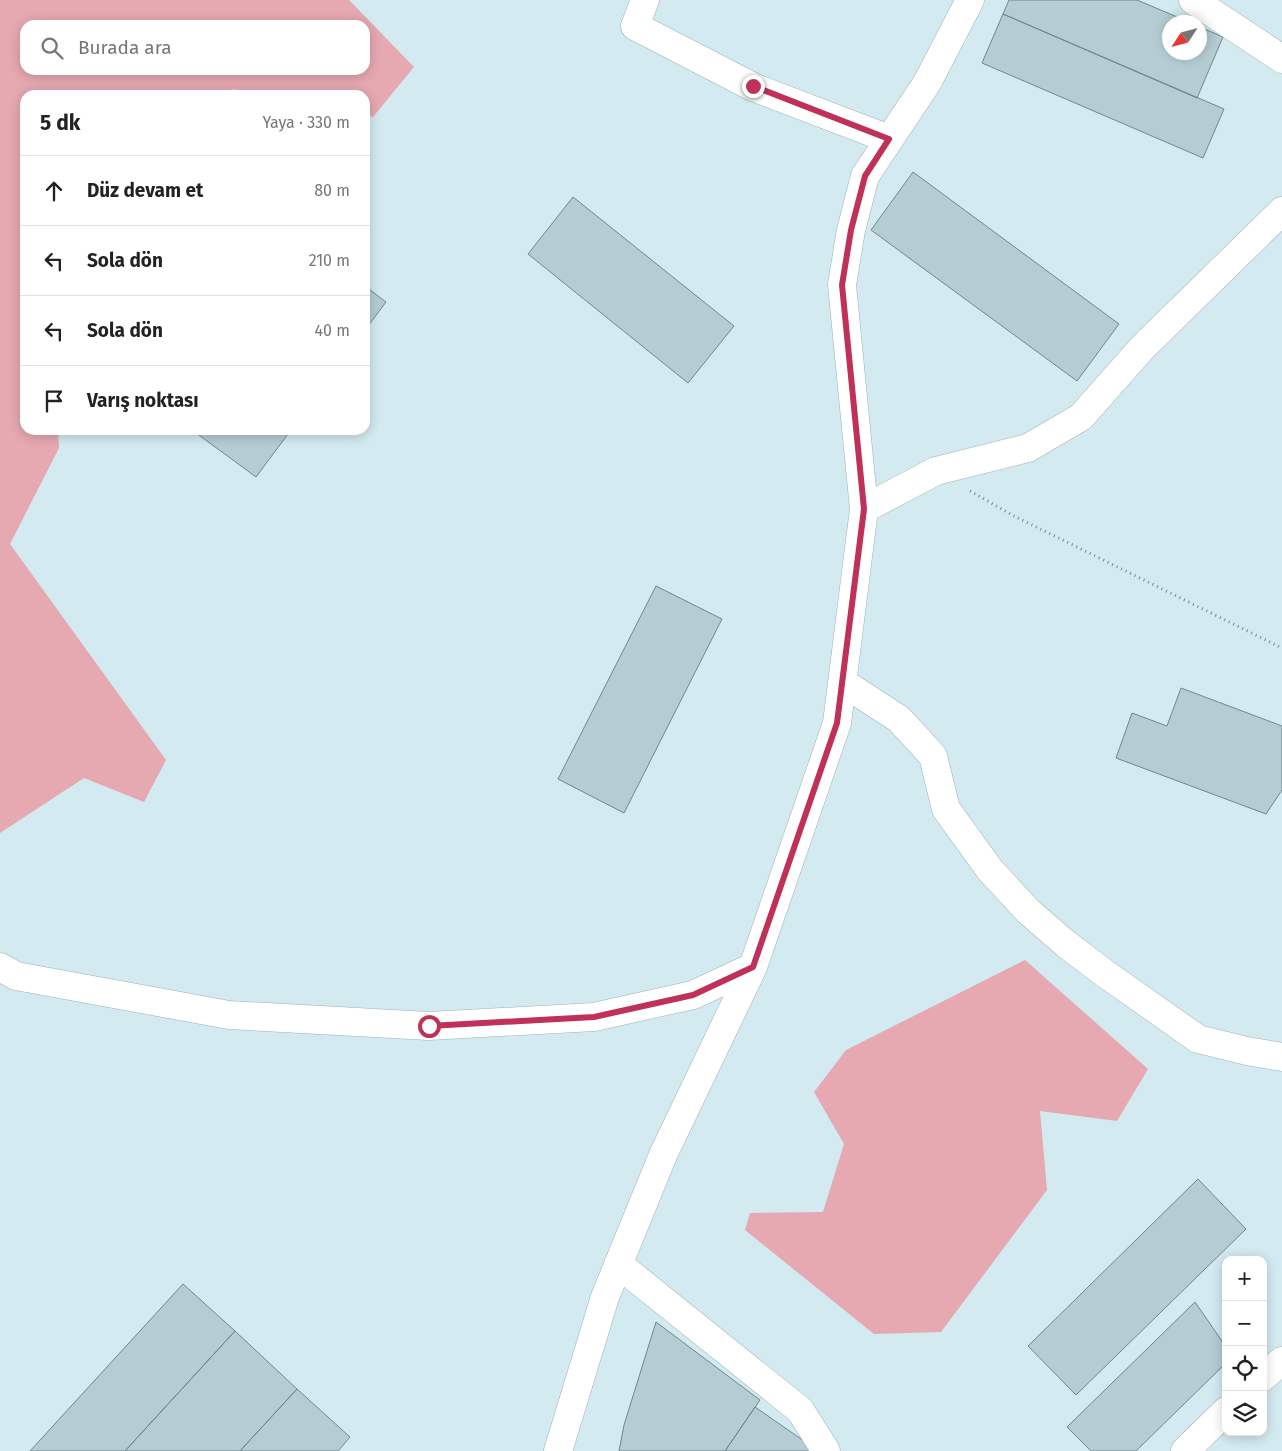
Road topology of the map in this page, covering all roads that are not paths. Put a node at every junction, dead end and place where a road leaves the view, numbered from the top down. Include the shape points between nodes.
1 (645, 0) edge
2 (970, 0) edge
3 (1193, 0) edge
4 (1282, 59) edge
5 (889, 139) junction
6 (1282, 211) edge
7 (864, 509) junction
8 (842, 682) junction
9 (0, 967) edge
10 (753, 967) junction
11 (1282, 1057) edge
12 (618, 1264) junction
13 (1282, 1361) edge
14 (1267, 1373) edge
15 (1222, 1415) edge
16 (558, 1451) edge
17 (826, 1451) edge
18 (1185, 1451) edge

1 - 5 street via 635,26 753,86
2 - 5 street via 927,83
3 - 4 street
5 - 7 street via 865,176 851,230 842,285
6 - 7 street via 1142,348 1081,416 1028,448 936,471
7 - 8 street
8 - 10 street via 837,723
8 - 11 street via 899,719 933,756 946,809 990,870 1028,911 1066,944 1198,1039
9 - 10 street via 16,976 229,1015 429,1026 594,1017 693,995
10 - 12 street via 663,1155
12 - 16 street
12 - 17 street via 800,1410
13 - 14 street
15 - 18 street

